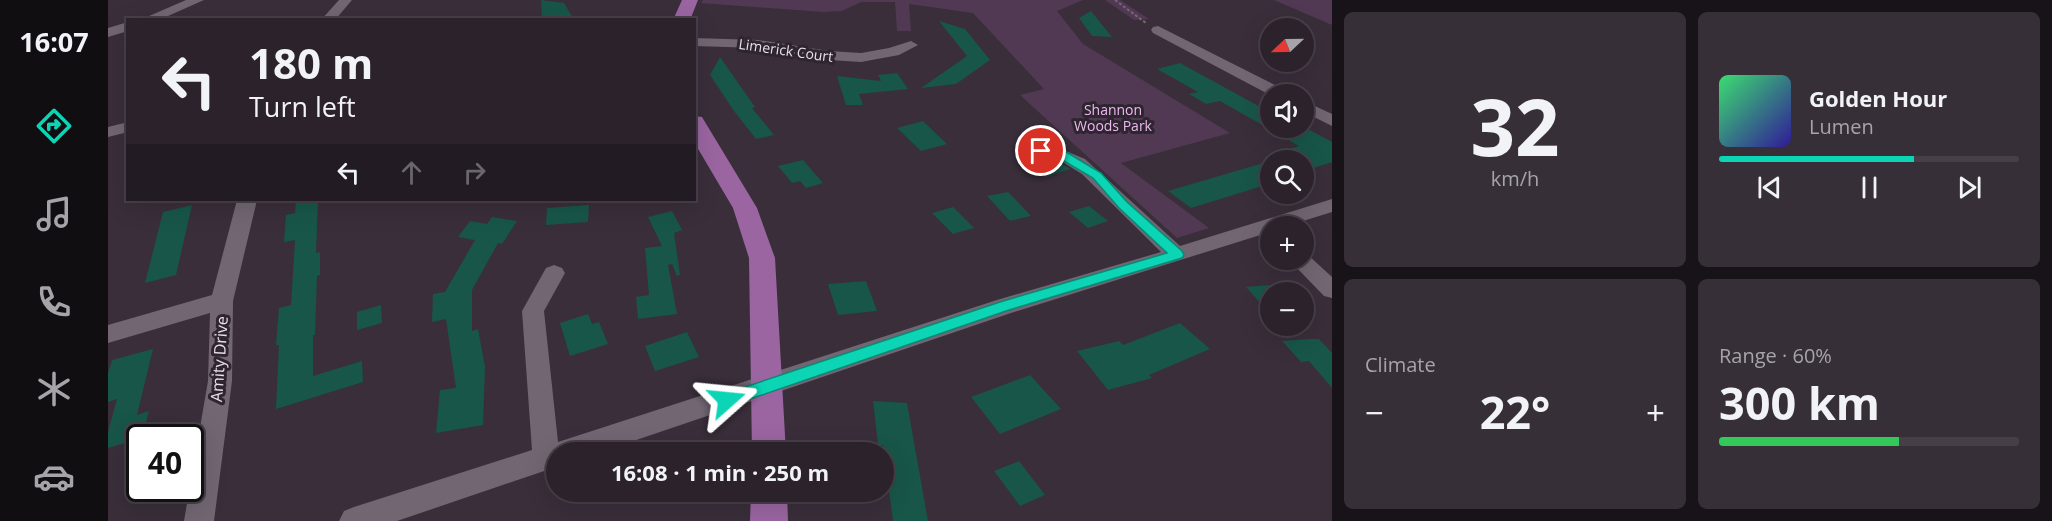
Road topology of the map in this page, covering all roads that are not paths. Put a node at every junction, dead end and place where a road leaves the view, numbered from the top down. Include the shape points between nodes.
1 (198, 0) edge
2 (346, 0) edge
3 (690, 0) edge
4 (151, 18) edge
5 (329, 18) edge
6 (682, 18) edge
7 (126, 27) edge
8 (1158, 30) road end
9 (108, 33) edge
10 (696, 42) edge
11 (911, 45) dead end
12 (1262, 84) edge
13 (1314, 111) edge
14 (1332, 121) edge
15 (696, 125) edge
16 (126, 128) edge
17 (108, 132) edge
18 (1041, 151) dead end
19 (248, 201) edge
20 (1332, 205) edge
21 (1302, 216) edge
22 (1260, 231) edge
23 (1178, 255) junction
24 (1311, 270) edge
25 (554, 273) dead end
26 (1332, 290) edge
27 (222, 301) junction
28 (108, 334) edge
29 (768, 386) junction
30 (553, 442) edge
31 (595, 442) edge
32 (769, 442) edge
33 (546, 458) edge
34 (769, 502) edge
35 (407, 512) edge
36 (199, 521) edge
37 (354, 521) edge
38 (769, 521) edge

1 - 4 street
2 - 5 street
3 - 6 main road
7 - 9 street
8 - 12 street
10 - 11 street, Limerick Court via 734,42 833,57 872,57
13 - 14 street
15 - 29 main road via 745,208 762,258
16 - 17 street
18 - 23 street via 1064,155 1097,176
19 - 27 street, Amity Drive
20 - 21 street
22 - 23 street
23 - 29 street via 1005,306
24 - 26 street
25 - 30 street via 533,311
27 - 28 street
27 - 36 street, Amity Drive via 220,381
29 - 31 street
29 - 32 main road
33 - 35 street
34 - 38 main road
35 - 37 street

